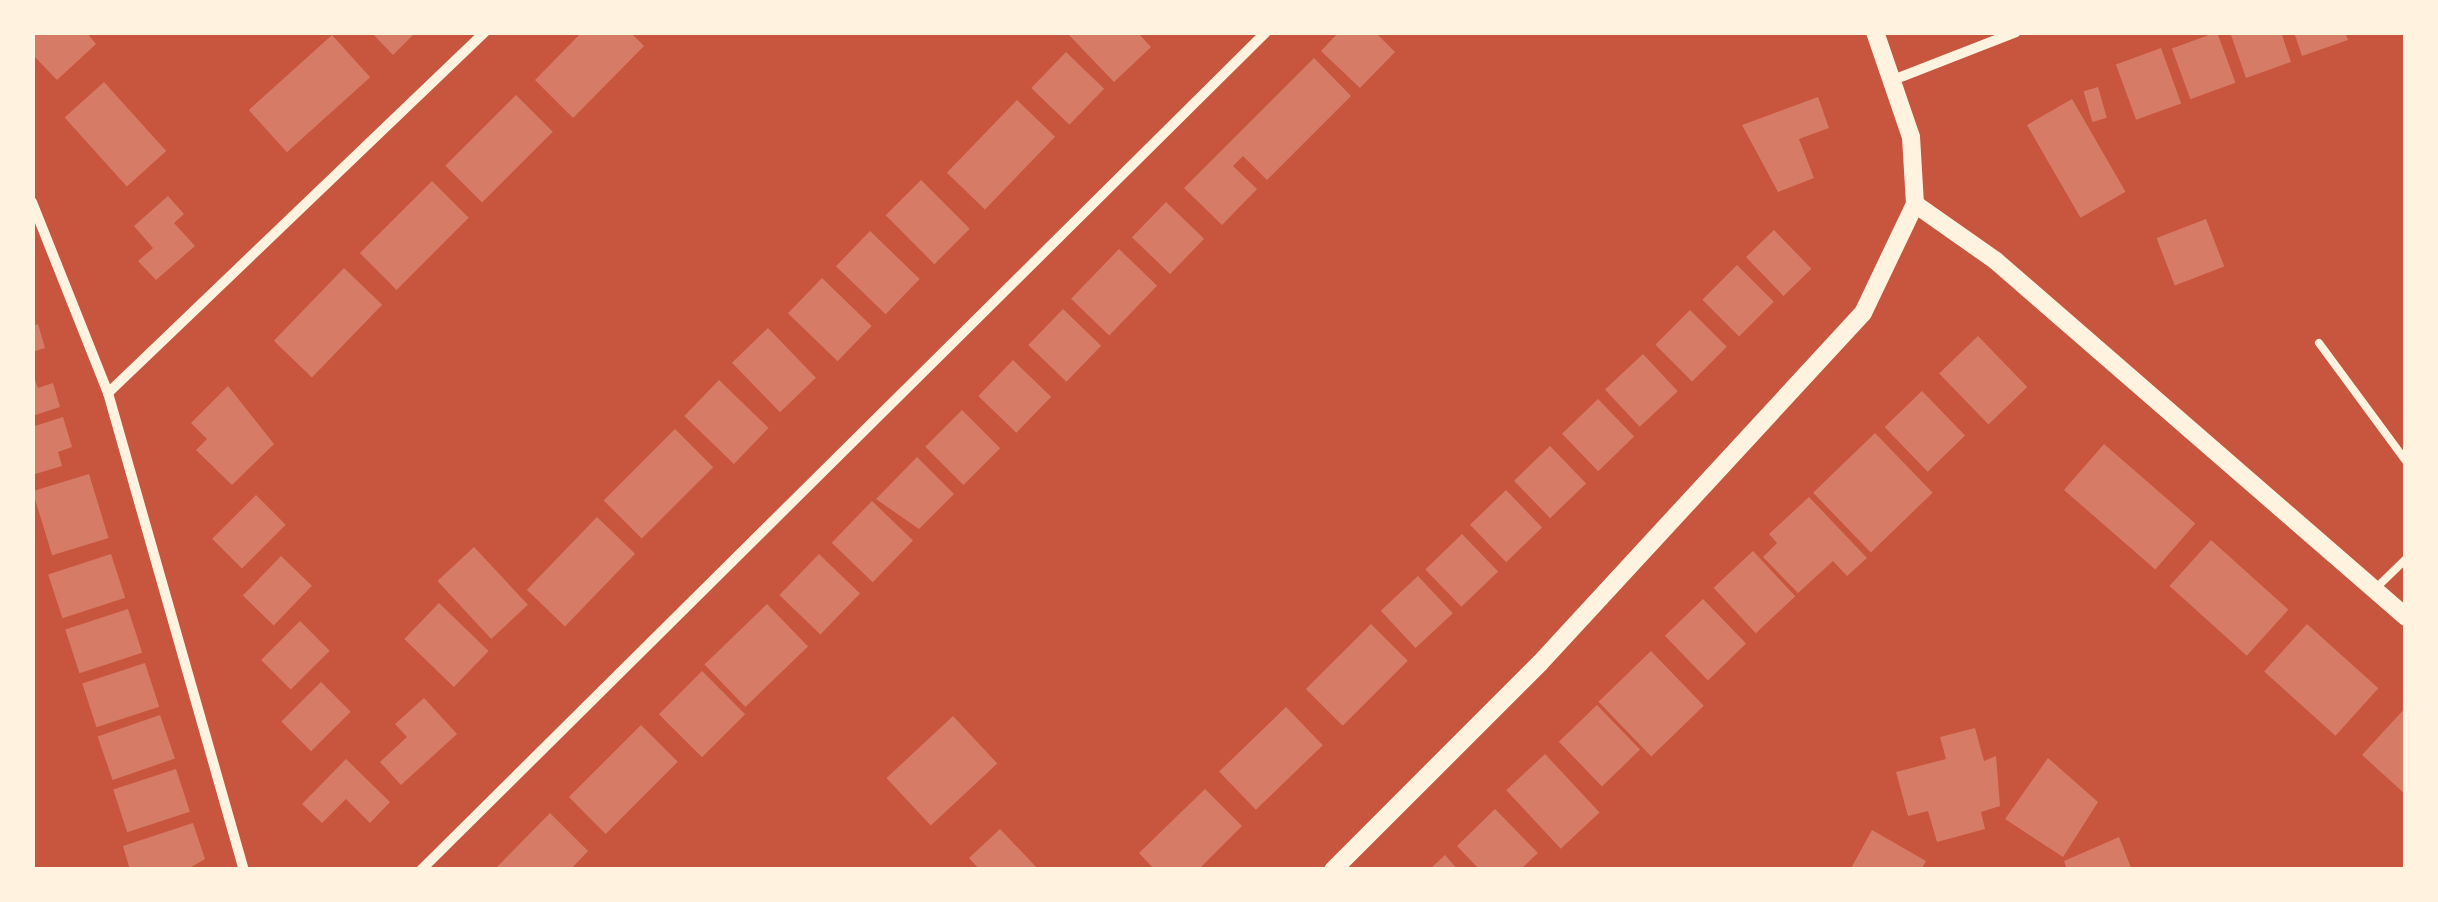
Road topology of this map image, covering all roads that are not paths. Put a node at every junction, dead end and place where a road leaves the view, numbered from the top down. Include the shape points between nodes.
1 (485, 32) edge
2 (1266, 32) edge
3 (1876, 32) edge
4 (2016, 32) edge
5 (1894, 80) junction
6 (32, 202) edge
7 (1915, 204) junction
8 (2319, 343) dead end
9 (108, 393) junction
10 (2406, 461) edge
11 (2406, 560) edge
12 (2374, 590) junction
13 (2406, 617) edge
14 (244, 870) edge
15 (421, 870) edge
16 (1334, 870) edge

1 - 9 street
2 - 15 street
3 - 5 street
4 - 5 street
5 - 7 street via 1911,137
6 - 9 street
7 - 12 street via 1996,261
7 - 16 street via 1887,273 1844,336
8 - 10 lane
9 - 14 street
11 - 12 lane
12 - 13 street

